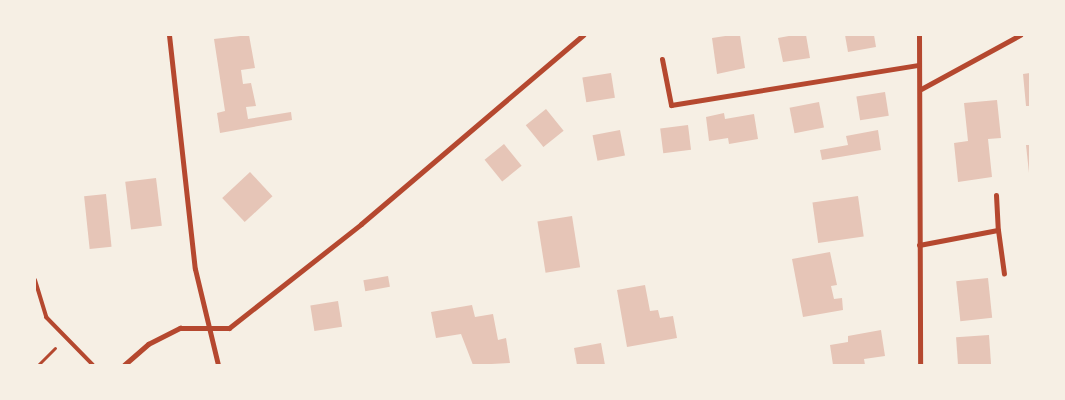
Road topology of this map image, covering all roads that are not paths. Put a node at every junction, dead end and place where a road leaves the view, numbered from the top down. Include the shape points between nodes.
1 (170, 35) edge
2 (583, 35) edge
3 (918, 35) edge
4 (1020, 35) edge
5 (662, 59) dead end
6 (920, 65) junction
7 (921, 89) junction
8 (996, 195) dead end
9 (998, 230) junction
10 (920, 245) junction
11 (1004, 274) dead end
12 (35, 280) edge
13 (209, 330) junction
14 (93, 365) edge
15 (124, 365) edge
16 (218, 365) edge
17 (920, 365) edge

1 - 13 street via 195,269
2 - 13 street via 346,236 229,328
3 - 6 street
4 - 7 street
5 - 6 street via 671,106
6 - 7 street
7 - 10 street
8 - 9 street
9 - 10 street
9 - 11 street
10 - 17 street
12 - 14 lane via 46,317
13 - 15 street via 180,328 148,344
13 - 16 street

